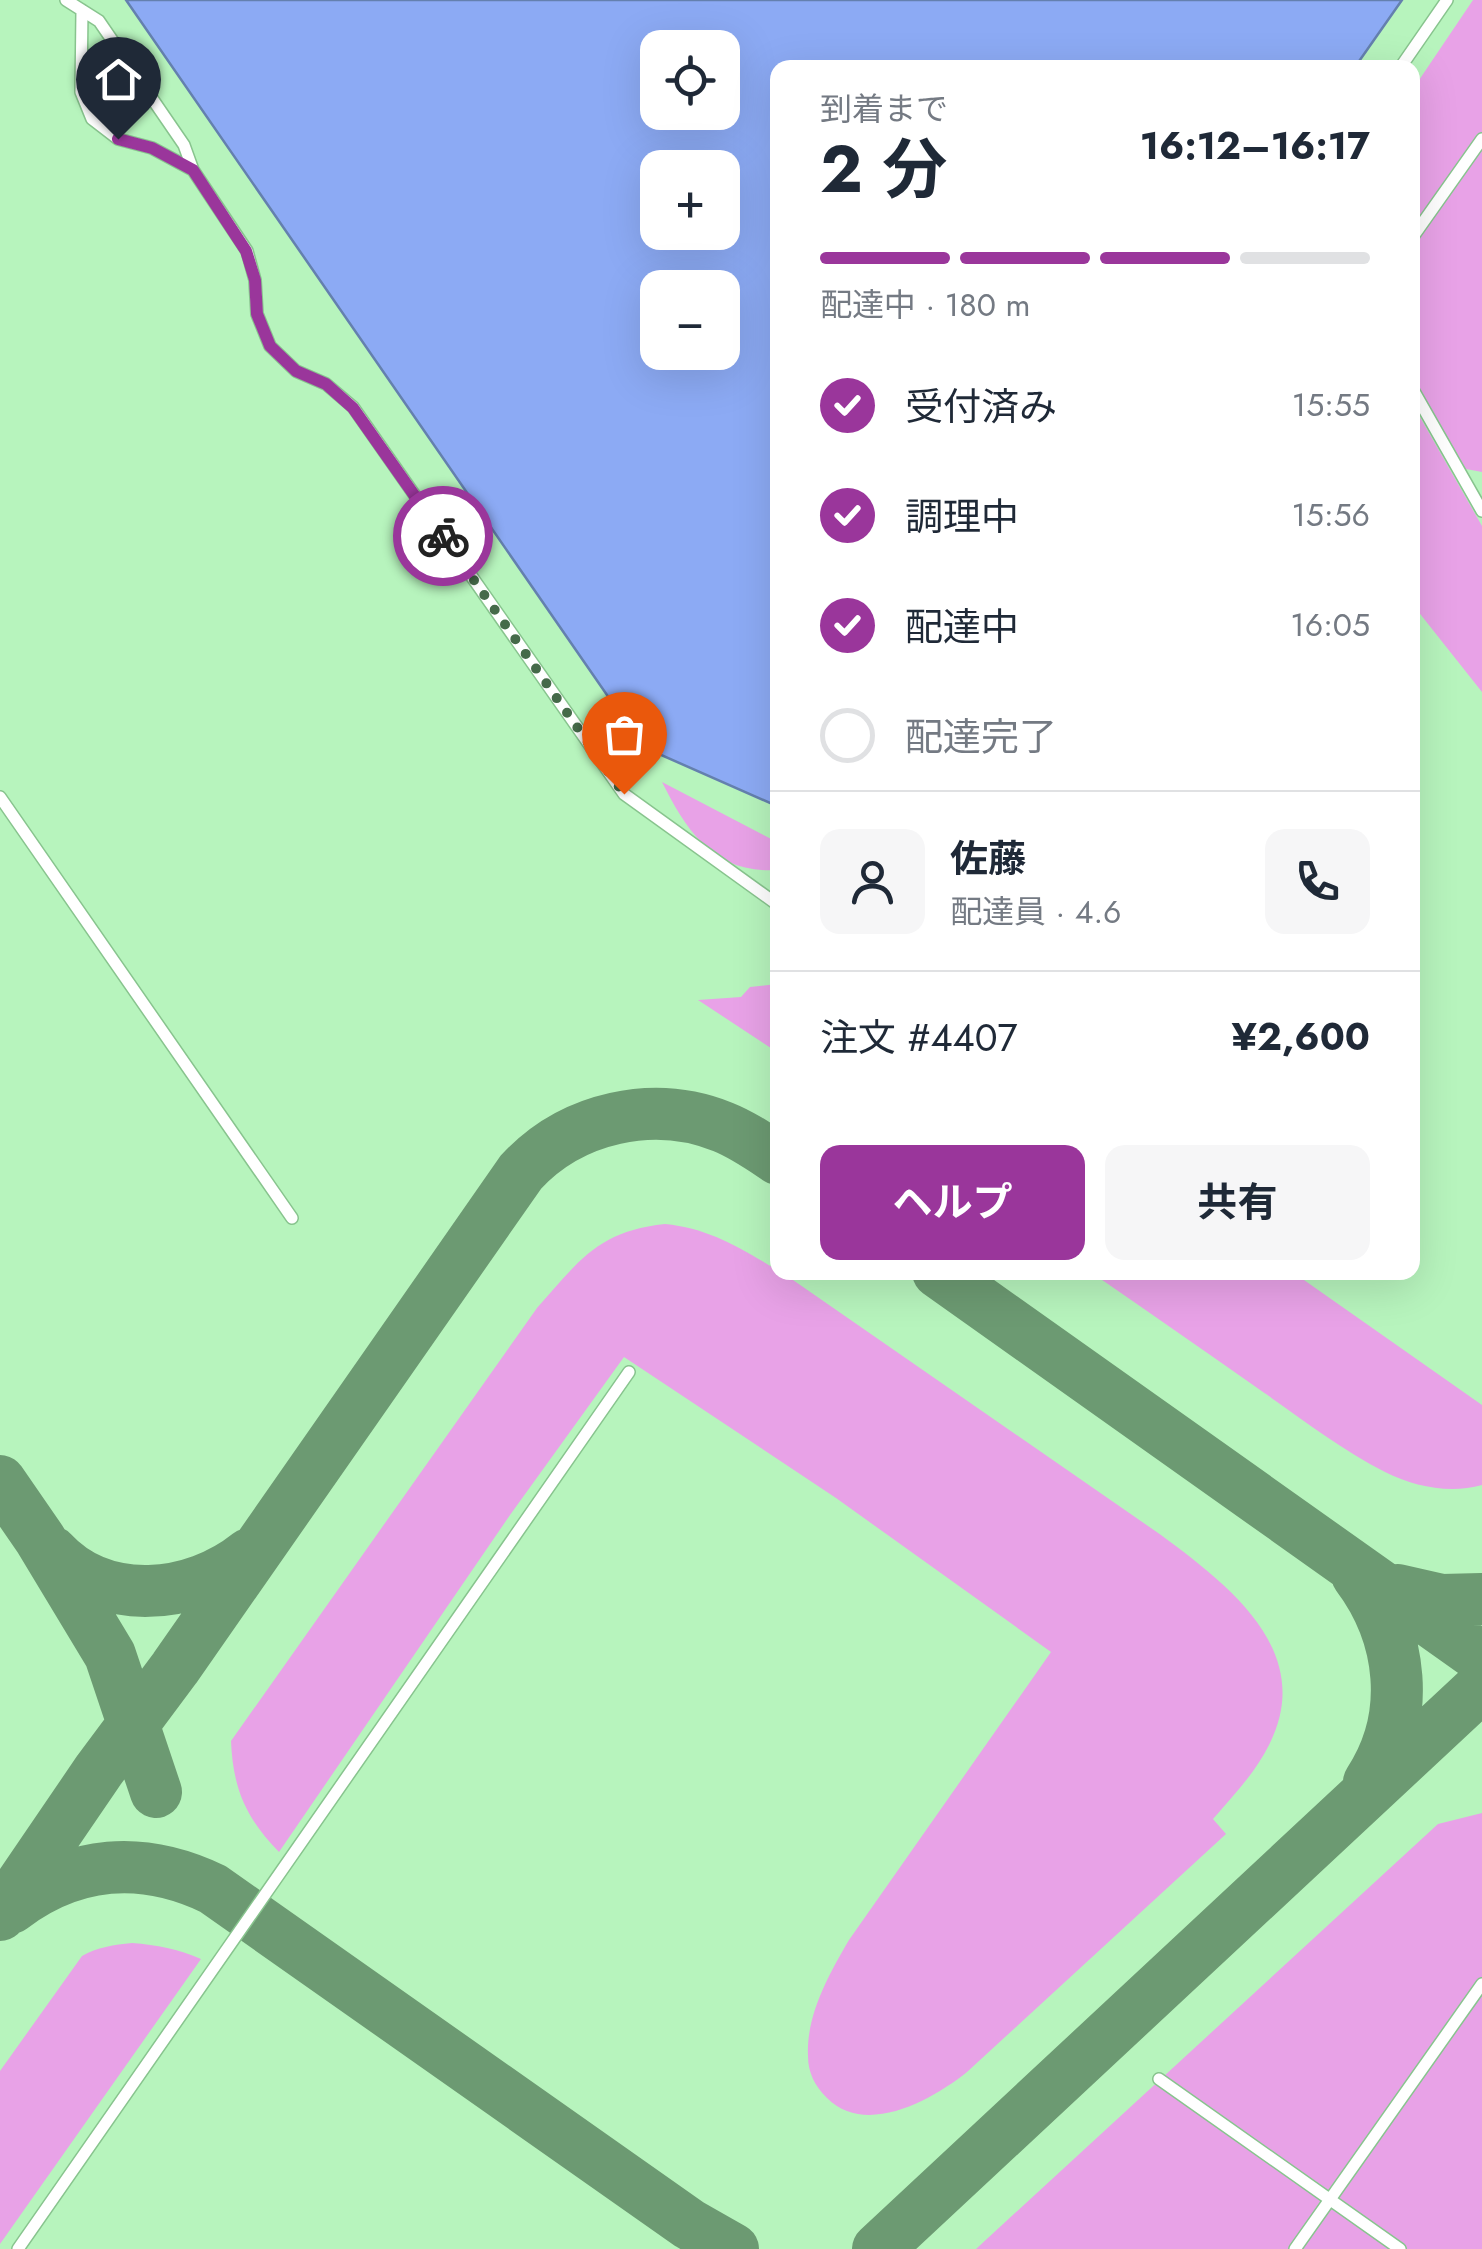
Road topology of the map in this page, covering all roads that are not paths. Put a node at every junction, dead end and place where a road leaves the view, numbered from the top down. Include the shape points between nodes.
1 (66, 0) edge
2 (1447, 0) edge
3 (82, 10) junction
4 (1406, 60) edge
5 (1482, 139) edge
6 (193, 170) junction
7 (1420, 227) edge
8 (1420, 400) edge
9 (1476, 488) edge
10 (1482, 511) edge
11 (0, 797) edge
12 (770, 899) edge
13 (292, 1218) dead end
14 (629, 1372) dead end
15 (1482, 1984) edge
16 (1159, 2079) dead end
17 (1330, 2200) junction
18 (18, 2249) edge
19 (1296, 2249) edge
20 (1400, 2249) edge

1 - 3 lane
2 - 4 lane
3 - 6 lane via 99,21 184,146
3 - 6 lane via 82,92 92,119 118,139
5 - 7 lane
6 - 12 lane via 246,251 270,346 353,408 612,779
8 - 9 lane
9 - 10 lane
11 - 13 lane
14 - 18 lane
15 - 17 lane
16 - 17 lane
17 - 19 lane
17 - 20 lane

